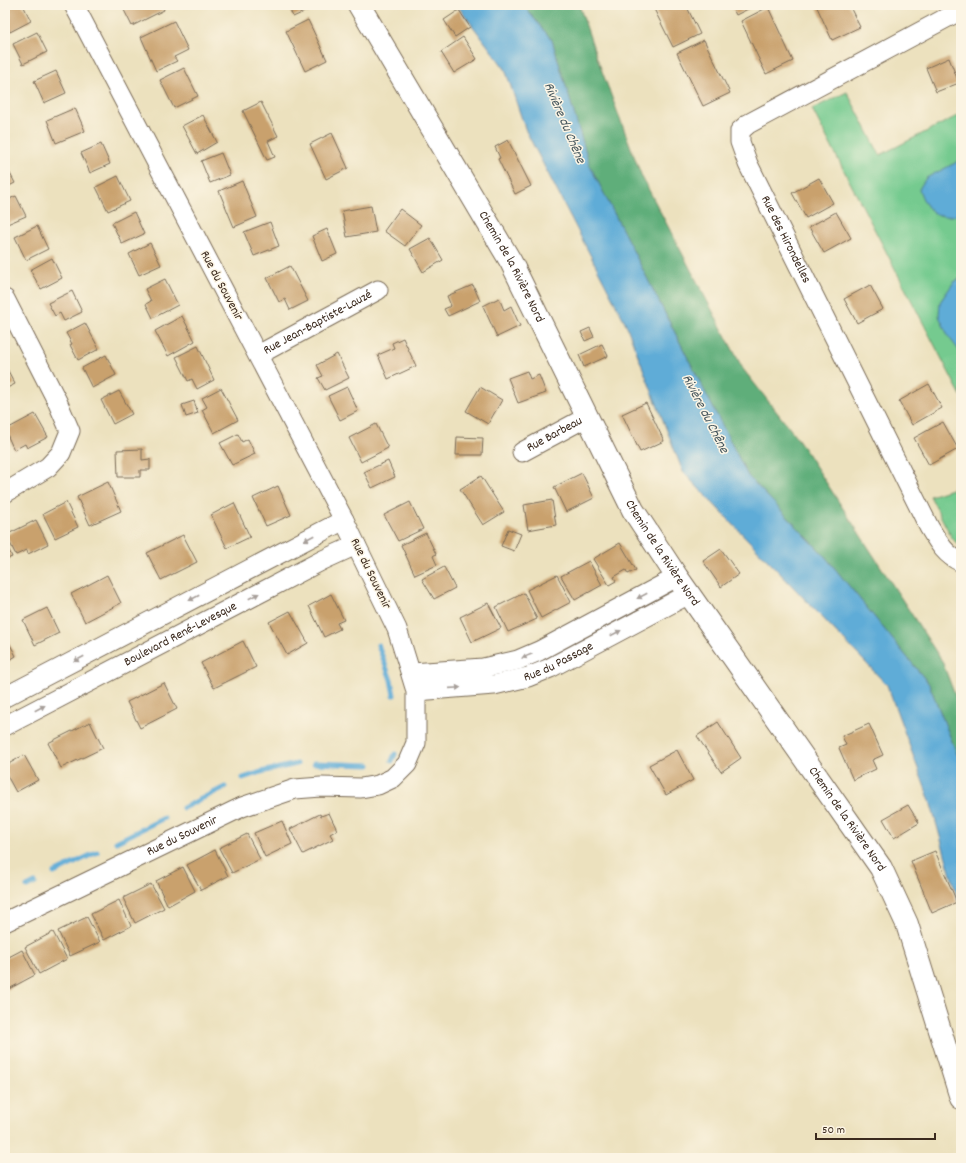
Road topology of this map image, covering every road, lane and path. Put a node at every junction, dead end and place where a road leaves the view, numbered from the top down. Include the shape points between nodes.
1 (74, 5) edge
2 (359, 5) edge
3 (961, 10) edge
4 (378, 290) dead end
5 (5, 299) edge
6 (258, 355) junction
7 (587, 417) junction
8 (522, 452) dead end
9 (5, 493) edge
10 (344, 520) junction
11 (356, 545) junction
12 (961, 562) edge
13 (683, 586) junction
14 (414, 682) junction
15 (5, 697) edge
16 (5, 726) edge
17 (5, 922) edge
18 (961, 1098) edge

1 - 6 street, Rue du Souvenir
2 - 7 street, Chemin de la Rivière Nord via 511,262
3 - 12 street, Rue des Hirondelles via 748,124 740,131 740,142 748,164 930,527 944,551
4 - 6 street, Rue Jean-Baptiste-Lauzé
5 - 9 street via 70,431 62,453 48,467
6 - 10 street, Rue du Souvenir
7 - 8 street, Rue Barbeau
7 - 13 street, Chemin de la Rivière Nord via 633,510
10 - 11 street, Rue du Souvenir
10 -> 15 street, Boulevard René-Levesque
11 - 14 street, Rue du Souvenir via 397,629
16 -> 11 street, Boulevard René-Levesque
13 - 14 street, Rue du Passage via 550,668 528,677 494,685
13 - 18 street, Chemin de la Rivière Nord via 881,868 907,924
14 - 17 street, Rue du Souvenir via 416,743 407,764 392,778 378,785 361,788 295,789 242,807

